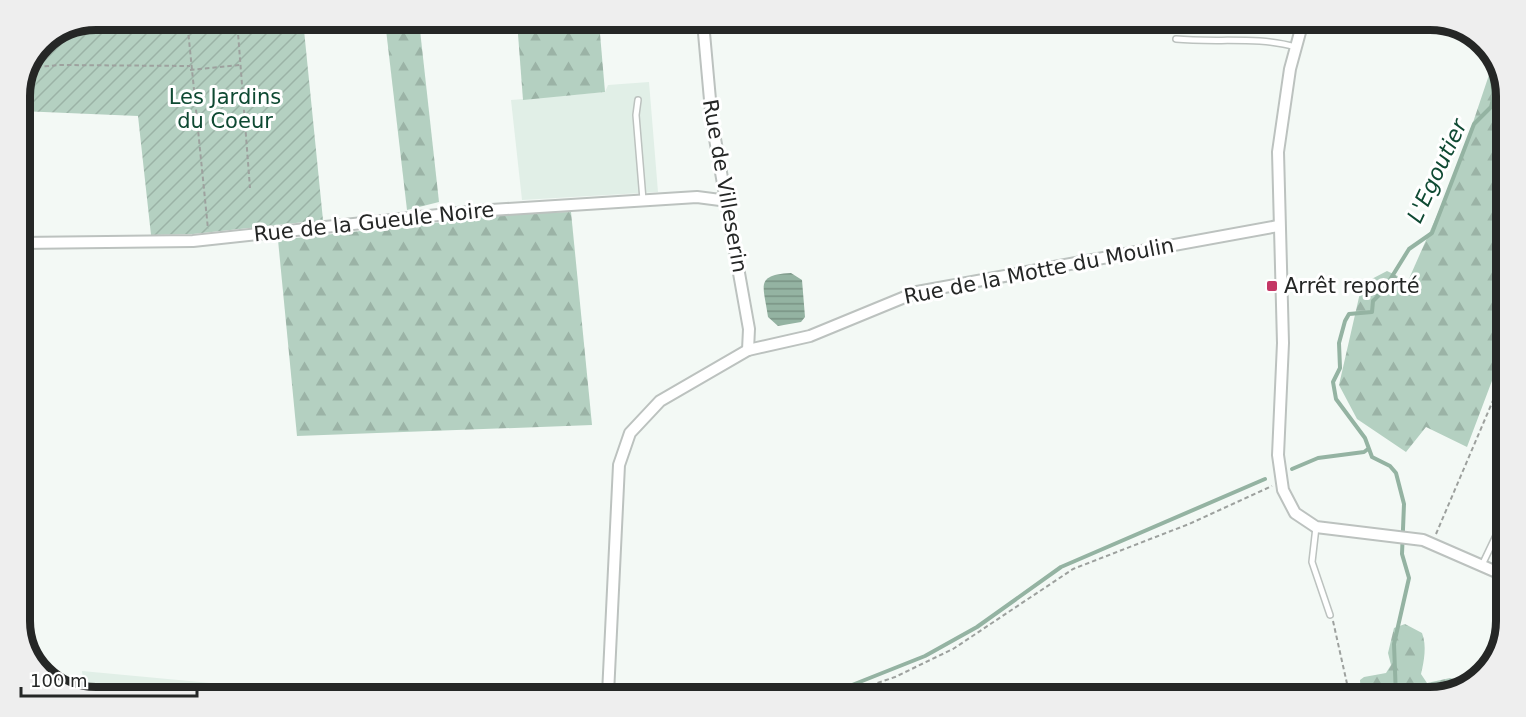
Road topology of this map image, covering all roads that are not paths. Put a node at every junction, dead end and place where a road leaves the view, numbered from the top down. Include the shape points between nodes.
1 (704, 30) edge
2 (1300, 30) edge
3 (1176, 39) dead end
4 (1295, 47) junction
5 (638, 100) dead end
6 (643, 200) junction
7 (728, 201) junction
8 (1278, 226) junction
9 (30, 243) edge
10 (748, 350) junction
11 (1316, 526) junction
12 (1496, 536) edge
13 (1483, 564) junction
14 (1496, 571) edge
15 (1330, 615) road end
16 (608, 687) edge

1 - 7 street, Rue de Villeserin via 712,122
2 - 4 street
3 - 4 lane via 1282,43
4 - 8 street via 1278,152
5 - 6 lane
6 - 7 street, Rue de la Gueule Noire via 712,197
6 - 9 street, Rue de la Gueule Noire via 476,211 193,241
7 - 10 street, Rue de Villeserin via 749,329
8 - 10 street, Rue de la Motte du Moulin via 917,292 810,336
8 - 11 street via 1283,343 1280,476 1295,513
10 - 16 street, Rue de la Motte du Moulin via 660,401 630,433 624,447 615,520
11 - 13 street via 1433,543
11 - 15 lane via 1312,562
12 - 13 lane
13 - 14 street

